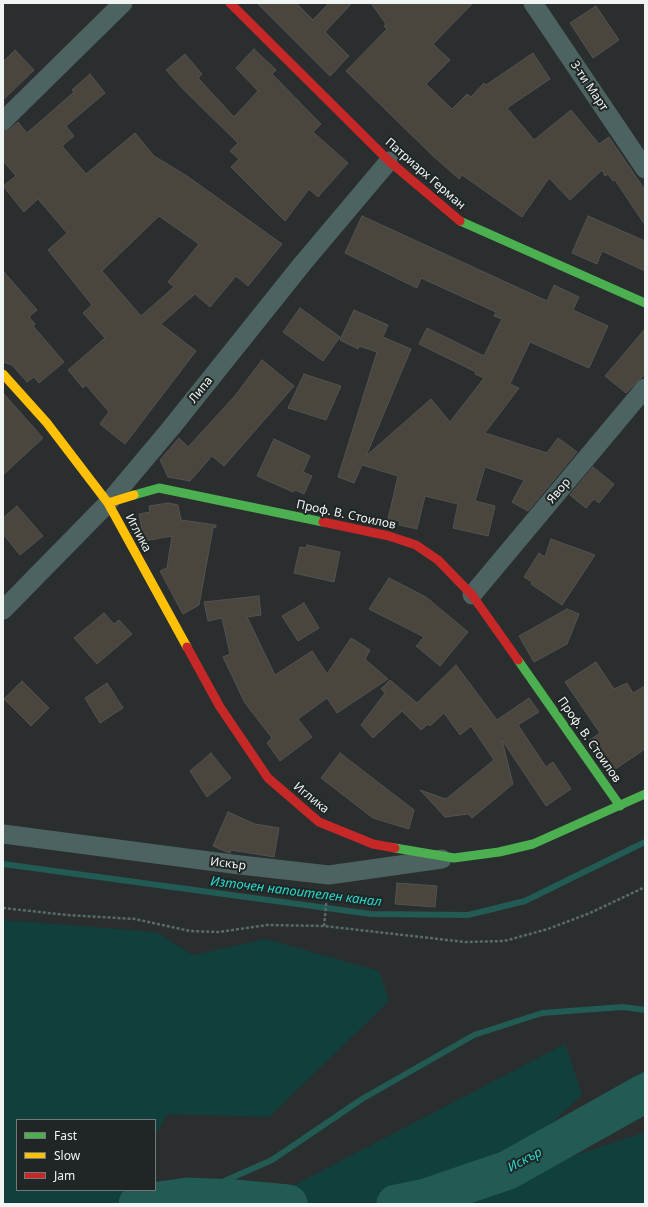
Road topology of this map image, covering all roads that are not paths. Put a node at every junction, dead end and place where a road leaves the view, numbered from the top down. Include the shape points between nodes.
1 (123, 3) edge
2 (230, 3) edge
3 (533, 3) edge
4 (3, 121) edge
5 (389, 161) junction
6 (645, 169) edge
7 (645, 303) edge
8 (3, 374) edge
9 (645, 388) edge
10 (108, 503) junction
11 (472, 595) junction
12 (3, 610) edge
13 (645, 794) edge
14 (620, 806) junction
15 (3, 834) edge
16 (454, 858) junction

1 - 4 street
2 - 5 street, Патриарх Герман
3 - 6 street, 3-ти Март
5 - 7 street, Патриарх Герман via 460,221
5 - 10 street, Липа
8 - 10 street via 47,423
9 - 11 street, Явор
10 - 11 street, Проф. В. Стоилов via 159,488 389,536 416,545 438,560
10 - 12 street, Липа
10 - 16 street, Иглика via 220,708 268,778 318,822 373,844
11 - 14 street, Проф. В. Стоилов
13 - 14 street, Иглика
14 - 16 street, Иглика via 533,844
15 - 16 street, Искър via 329,875

